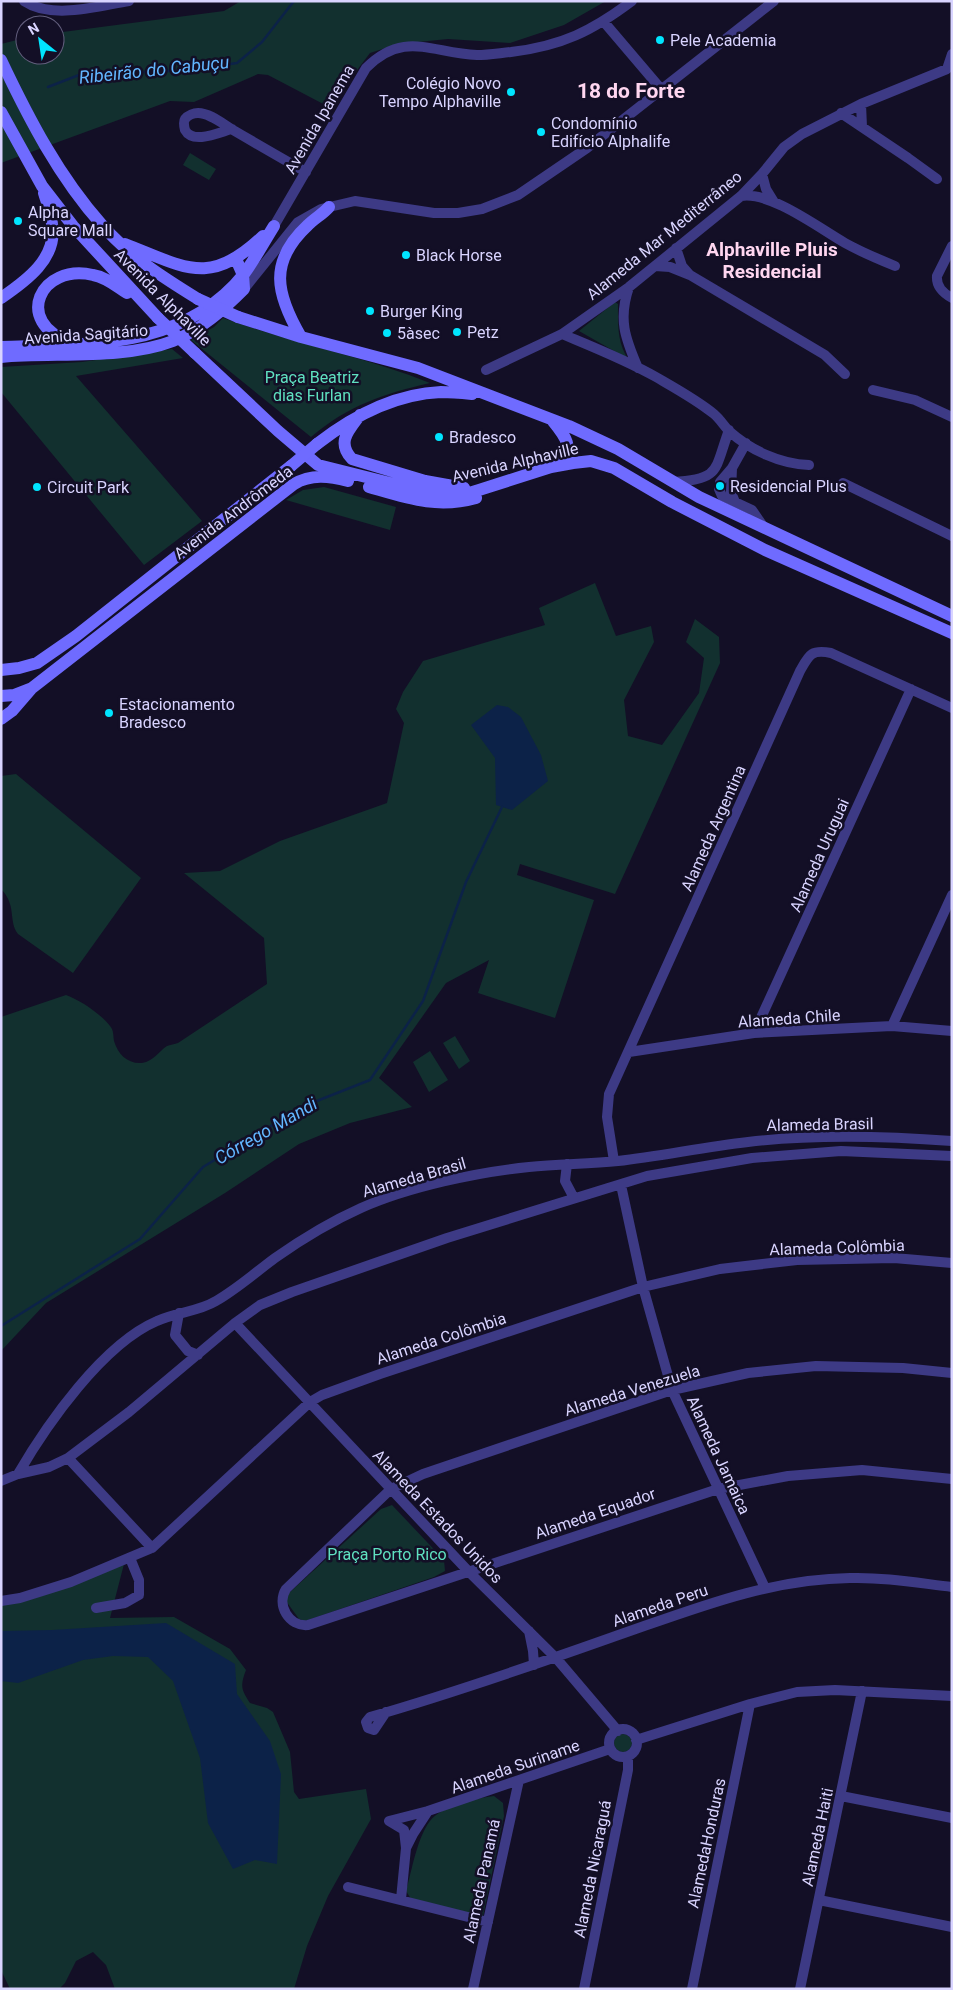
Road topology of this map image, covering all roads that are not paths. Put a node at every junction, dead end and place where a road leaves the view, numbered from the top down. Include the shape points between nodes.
1 (632, 1) edge
2 (774, 1) edge
3 (24, 2) edge
4 (125, 2) edge
5 (604, 22) junction
6 (952, 54) edge
7 (1, 60) edge
8 (949, 70) edge
9 (660, 90) junction
10 (861, 104) junction
11 (1, 112) edge
12 (841, 113) junction
13 (862, 127) junction
14 (232, 129) dead end
15 (306, 172) junction
16 (762, 174) junction
17 (936, 180) dead end
18 (42, 186) junction
19 (740, 196) junction
20 (775, 202) junction
21 (329, 208) junction
22 (274, 226) junction
23 (119, 241) junction
24 (952, 246) edge
25 (676, 248) junction
26 (236, 259) junction
27 (655, 266) junction
28 (894, 266) dead end
29 (243, 275) junction
30 (690, 275) junction
31 (629, 287) junction
32 (244, 289) junction
33 (1, 298) edge
34 (952, 298) edge
35 (145, 306) junction
36 (562, 334) junction
37 (301, 337) junction
38 (77, 344) junction
39 (1, 347) edge
40 (1, 357) edge
41 (638, 368) junction
42 (486, 370) dead end
43 (846, 374) dead end
44 (873, 390) dead end
45 (485, 394) junction
46 (360, 415) junction
47 (952, 417) edge
48 (552, 420) junction
49 (729, 430) junction
50 (746, 443) junction
51 (720, 456) junction
52 (809, 465) dead end
53 (733, 466) junction
54 (551, 467) junction
55 (516, 478) junction
56 (673, 482) junction
57 (843, 483) dead end
58 (479, 490) junction
59 (735, 502) junction
60 (233, 512) junction
61 (763, 526) junction
62 (234, 528) junction
63 (952, 536) edge
64 (751, 543) junction
65 (151, 576) junction
66 (134, 590) junction
67 (157, 590) junction
68 (141, 604) junction
69 (952, 616) edge
70 (952, 633) edge
71 (1, 670) edge
72 (32, 688) junction
73 (911, 689) junction
74 (1, 696) edge
75 (952, 708) edge
76 (1, 719) edge
77 (952, 895) edge
78 (892, 1026) junction
79 (952, 1032) edge
80 (754, 1034) junction
81 (629, 1052) junction
82 (952, 1141) edge
83 (661, 1156) junction
84 (952, 1156) edge
85 (614, 1161) junction
86 (567, 1164) junction
87 (665, 1172) junction
88 (621, 1185) junction
89 (574, 1198) junction
90 (952, 1263) edge
91 (644, 1287) junction
92 (179, 1313) junction
93 (235, 1322) junction
94 (198, 1355) junction
95 (952, 1373) edge
96 (672, 1390) junction
97 (310, 1402) junction
98 (68, 1458) junction
99 (18, 1474) junction
100 (952, 1479) edge
101 (1, 1481) edge
102 (718, 1488) junction
103 (390, 1489) junction
104 (152, 1548) junction
105 (130, 1558) junction
106 (470, 1572) junction
107 (952, 1587) edge
108 (765, 1588) junction
109 (1, 1601) edge
110 (96, 1608) dead end
111 (529, 1630) junction
112 (556, 1658) junction
113 (534, 1665) junction
114 (862, 1691) junction
115 (952, 1695) edge
116 (750, 1704) junction
117 (386, 1712) dead end
118 (618, 1730) junction
119 (636, 1740) junction
120 (610, 1749) junction
121 (628, 1756) junction
122 (519, 1780) junction
123 (841, 1796) junction
124 (428, 1811) junction
125 (952, 1818) edge
126 (406, 1848) junction
127 (348, 1887) dead end
128 (401, 1899) junction
129 (819, 1900) junction
130 (488, 1922) junction
131 (952, 1927) edge
132 (473, 1989) edge
133 (584, 1989) edge
134 (692, 1989) edge
135 (800, 1989) edge

1 - 5 street, Avenida Ipanema
2 - 9 street, Avenida Sagitário
3 - 4 street via 56,11
5 - 9 street
5 - 15 street, Avenida Ipanema via 566,41 511,52 477,55 408,46 392,48 377,56 366,68
6 - 8 street, Alameda Mar Mediterrâneo
7 - 23 main road, Avenida Alphaville via 29,119 56,165 102,226
8 - 10 street, Alameda Mar Mediterrâneo
9 - 21 street, Avenida Sagitário via 557,170 498,204 458,213 434,213 355,201
10 - 12 street, Alameda Mar Mediterrâneo
10 - 13 street
11 - 18 main road, Avenida Alphaville
12 - 13 street
12 - 16 street, Alameda Mar Mediterrâneo via 784,147
13 - 17 street
14 - 15 street
15 - 22 street, Avenida Ipanema
16 - 19 street, Alameda Mar Mediterrâneo
16 - 20 street via 768,193
18 - 33 main road via 53,226 51,243 36,271
18 - 35 main road, Avenida Alphaville via 73,226
19 - 20 street via 755,195
19 - 25 street, Alameda Mar Mediterrâneo
20 - 28 street via 847,244
21 - 32 street, Avenida Sagitário via 298,222
21 - 37 main road via 308,224 291,244 281,272 281,295
22 - 26 main road
22 - 29 main road, Avenida Sagitário
23 - 26 main road via 186,268 223,265
23 - 37 main road, Avenida Alphaville, bridge via 156,272 198,299 238,317
24 - 34 street via 937,276 938,287
25 - 27 street, Alameda Mar Mediterrâneo
25 - 30 street via 682,266
26 - 29 main road
27 - 30 street via 670,267
27 - 31 street, Alameda Mar Mediterrâneo
29 - 32 main road
29 - 38 main road, Avenida Sagitário via 218,300 187,320 160,332 123,340
30 - 43 street via 825,355
31 - 36 street, Alameda Mar Mediterrâneo
31 - 41 street via 623,304 623,319
32 - 40 main road, Avenida Sagitário via 219,313 173,341 114,352
35 - 38 main road via 109,281 93,275 72,274 55,279 44,288 38,300 39,312 51,333
35 - 58 main road, Avenida Alphaville, bridge via 318,465 422,491 466,494
36 - 41 street
36 - 42 street, Alameda Mar Mediterrâneo
37 - 45 main road, Avenida Alphaville via 418,368
38 - 39 main road, Avenida Sagitário
41 - 49 street via 714,413
44 - 47 street via 915,400
45 - 46 main road, Avenida Andrômeda via 442,392 416,395
45 - 48 main road, Avenida Alphaville
46 - 58 main road via 345,436 346,453 352,459 425,481
46 - 60 main road, Avenida Andrômeda, bridge via 317,444
48 - 54 main road via 568,445 562,461
48 - 56 main road, Avenida Alphaville via 618,449
49 - 50 street
49 - 51 street
50 - 52 street via 772,458
50 - 53 street
51 - 53 street
51 - 56 street via 708,477
53 - 59 street via 731,492
53 - 59 street via 719,486 722,496
54 - 55 main road, Avenida Alphaville
54 - 64 main road, Avenida Alphaville via 591,461 614,468
55 - 58 main road, Avenida Alphaville
55 - 62 main road, Avenida Andrômeda via 481,497 441,504 341,479 310,477 294,484
56 - 61 main road, Avenida Alphaville
57 - 63 street
59 - 61 street via 752,510
60 - 62 main road via 236,518
60 - 65 main road, Avenida Andrômeda
61 - 64 main road via 761,536
61 - 69 main road, Avenida Alphaville
62 - 67 main road, Avenida Andrômeda
64 - 70 main road, Avenida Alphaville
65 - 66 main road, Avenida Andrômeda
65 - 67 main road
66 - 68 main road via 140,596
66 - 71 main road, Avenida Andrômeda via 37,663
67 - 68 main road, Avenida Andrômeda
68 - 72 main road, Avenida Andrômeda
72 - 74 main road, Avenida Andrômeda
72 - 76 main road
73 - 75 street, Alameda Argentina
73 - 80 street, Alameda Uruguai
73 - 81 street, Alameda Argentina via 830,652 819,651 809,656
77 - 78 street
78 - 79 street, Alameda Chile
78 - 80 street, Alameda Chile
80 - 81 street, Alameda Chile
81 - 85 street, Alameda Argentina via 609,1094 607,1117
82 - 83 street, Alameda Brasil via 799,1138 747,1142
83 - 85 street, Alameda Brasil
83 - 87 street
84 - 87 street, Alameda Brasil via 841,1151 752,1158
85 - 86 street, Alameda Brasil
86 - 89 street via 565,1181
86 - 92 street, Alameda Brasil via 482,1173 362,1208 300,1241 218,1300 202,1308
87 - 88 street, Alameda Brasil
88 - 89 street, Alameda Brasil
88 - 91 street, Alameda Jamaica
89 - 93 street, Alameda Brasil via 292,1292 260,1305
90 - 91 street, Alameda Colômbia via 894,1258 797,1260 720,1269
91 - 96 street, Alameda Jamaica
91 - 97 street, Alameda Colômbia via 380,1374 322,1394
92 - 94 street via 176,1335 188,1351
92 - 99 street, Alameda Brasil via 156,1321 133,1335 94,1370 57,1412
93 - 94 street, Alameda Brasil
93 - 97 street, Alameda Estados Unidos
94 - 98 street, Alameda Brasil
95 - 96 street, Alameda Venezuela via 816,1366 748,1373
96 - 102 street, Alameda Jamaica
96 - 103 street, Alameda Venezuela via 423,1474
97 - 103 street, Alameda Estados Unidos
97 - 104 street, Alameda Colômbia
98 - 99 street, Alameda Brasil via 49,1467
98 - 104 street
99 - 101 street, Alameda Brasil
100 - 102 street, Alameda Equador via 862,1470 788,1476
102 - 106 street, Alameda Equador
102 - 108 street, Alameda Jamaica
103 - 106 street, Alameda Estados Unidos
103 - 106 street, Alameda Equador via 286,1589 282,1605 294,1624 308,1625
104 - 105 street, Alameda Colômbia
105 - 109 street, Alameda Colômbia via 71,1582
105 - 110 street via 139,1580 139,1595 125,1603
106 - 111 street, Alameda Estados Unidos
107 - 108 street, Alameda Peru via 850,1578
108 - 112 street, Alameda Peru via 730,1596
111 - 112 street, Alameda Estados Unidos
111 - 113 street
112 - 113 street, Alameda Peru
112 - 118 street, Alameda Estados Unidos
113 - 117 street, Alameda Peru
114 - 115 street
114 - 116 street via 797,1692
114 - 123 street, Alameda Haiti
116 - 119 street
116 - 134 street, AlamedaHonduras
118 - 119 street via 628,1730
118 - 120 street via 611,1735
119 - 121 street via 635,1749
120 - 121 street via 619,1757
120 - 122 street, Alameda Suriname
121 - 133 street, Alameda Nicaraguá via 628,1770
122 - 124 street, Alameda Suriname
122 - 130 street, Alameda Panamá
123 - 125 street
123 - 129 street, Alameda Haiti
124 - 126 street
124 - 126 street, Alameda Suriname via 389,1821 404,1830
126 - 128 street
127 - 128 street
128 - 130 street
129 - 131 street
129 - 135 street, Alameda Haiti
130 - 132 street, Alameda Panamá

